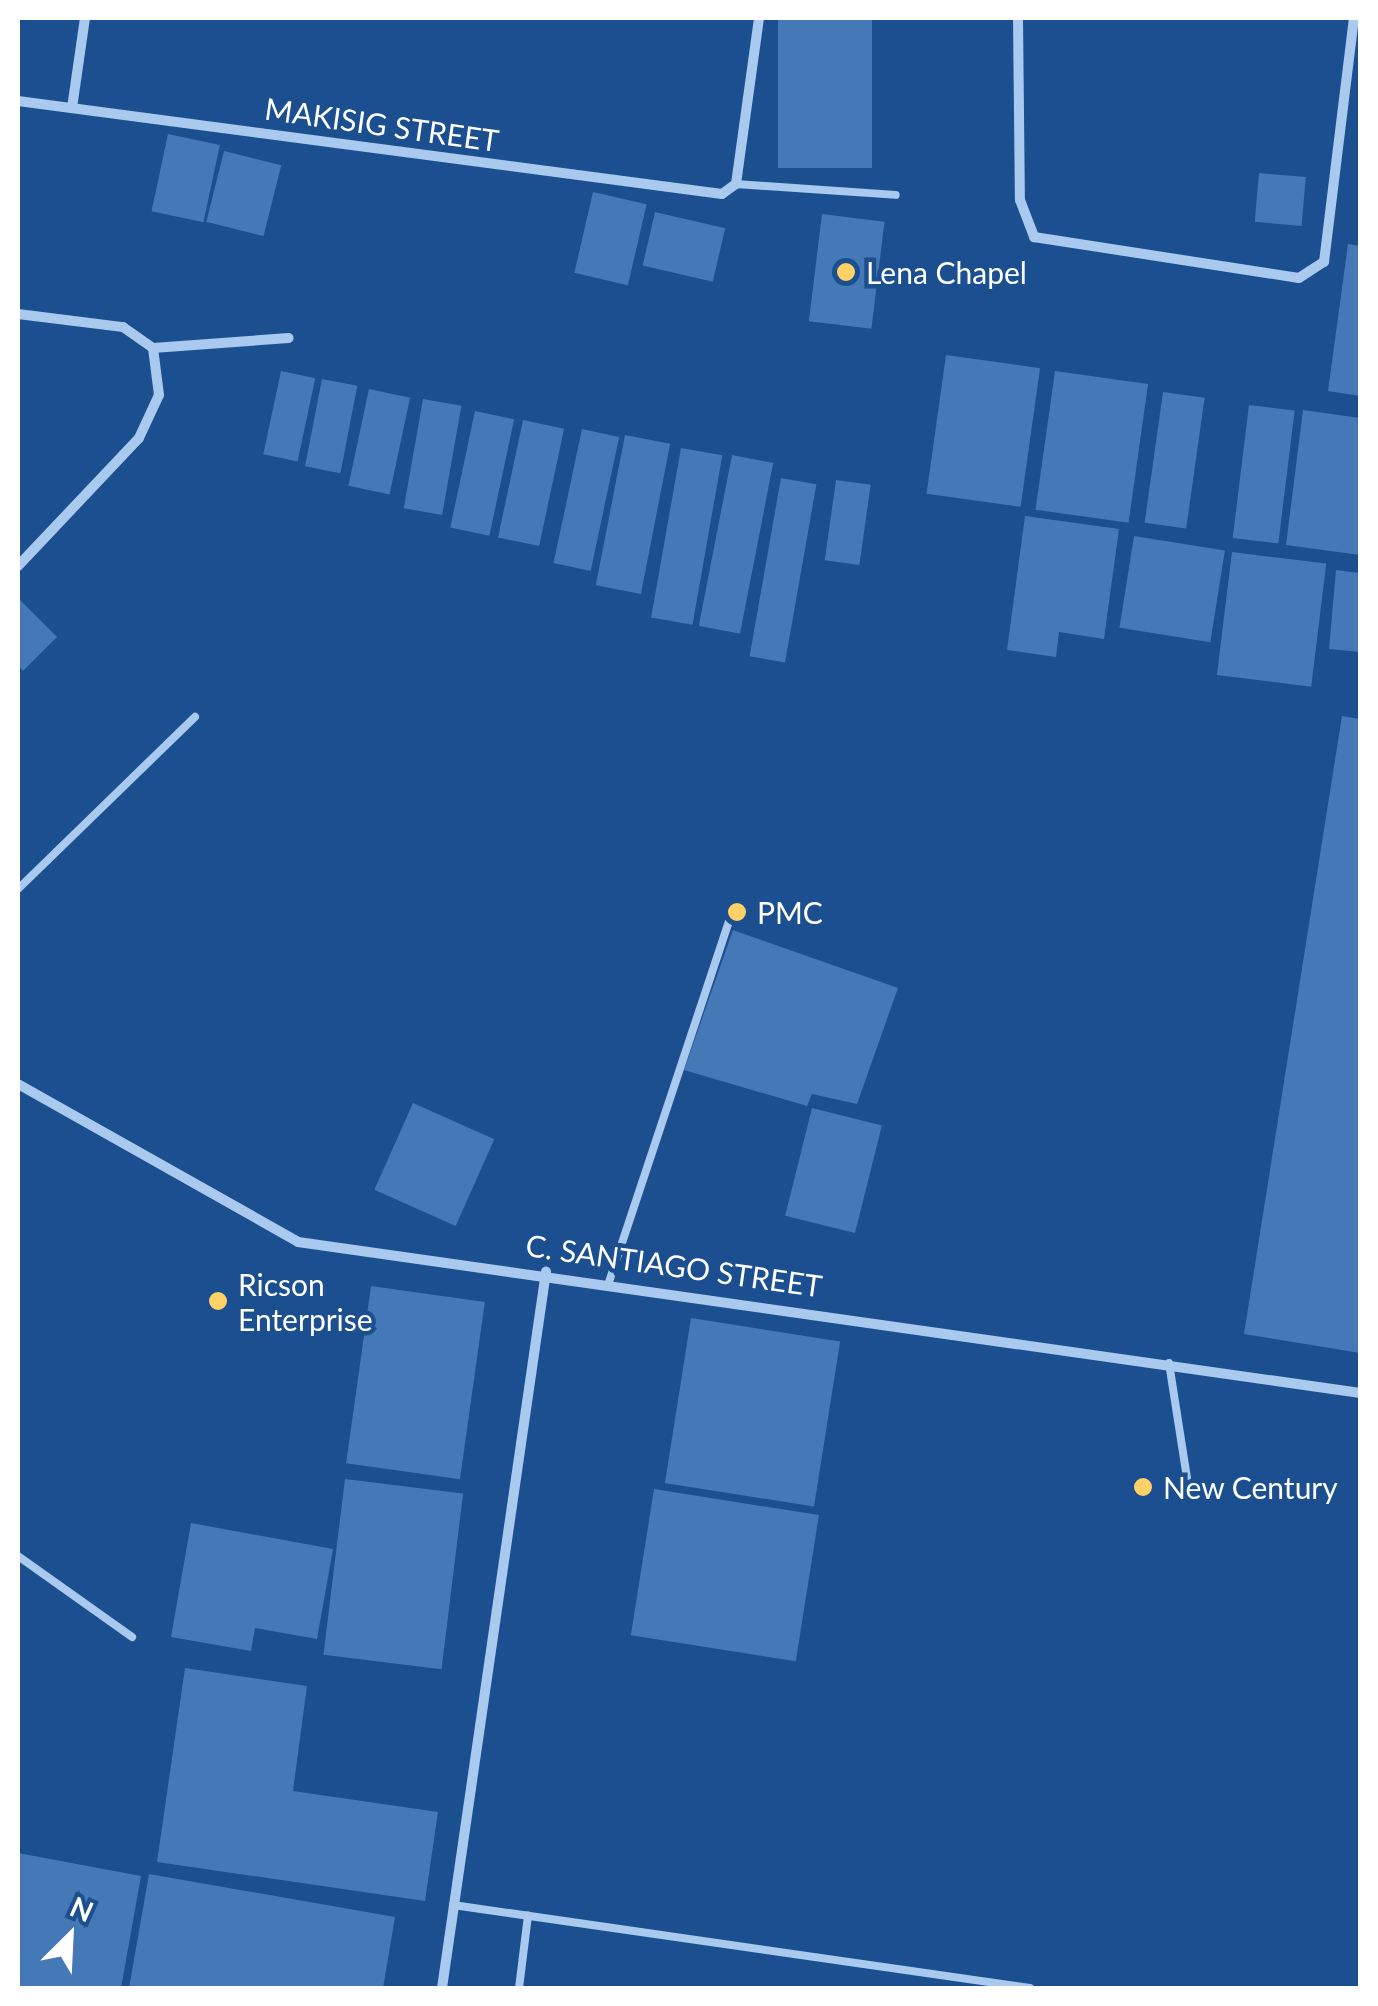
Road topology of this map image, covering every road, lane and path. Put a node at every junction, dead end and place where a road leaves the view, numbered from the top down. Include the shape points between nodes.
1 (85, 18) edge
2 (759, 18) edge
3 (1018, 18) edge
4 (1354, 18) edge
5 (18, 101) edge
6 (72, 108) junction
7 (736, 184) junction
8 (896, 195) dead end
9 (18, 314) edge
10 (290, 338) dead end
11 (154, 348) junction
12 (18, 549) edge
13 (32, 552) junction
14 (18, 566) edge
15 (195, 717) dead end
16 (18, 889) edge
17 (731, 916) dead end
18 (18, 1084) edge
19 (546, 1272) junction
20 (609, 1282) junction
21 (1169, 1363) junction
22 (1360, 1392) edge
23 (1187, 1478) dead end
24 (18, 1556) edge
25 (132, 1638) dead end
26 (454, 1905) junction
27 (528, 1916) junction
28 (442, 1988) edge
29 (519, 1988) edge
30 (1030, 1988) edge

1 - 6 street
2 - 7 street
3 - 4 street via 1020,200 1034,236 1299,278 1324,262
5 - 6 street, MAKISIG STREET
6 - 7 street, MAKISIG STREET via 722,194
7 - 8 lane
9 - 11 street via 124,327
10 - 11 street
11 - 13 street via 158,395 139,438
12 - 13 street
13 - 14 street
15 - 16 lane
17 - 20 lane
18 - 19 street, C. SANTIAGO STREET via 298,1242
19 - 20 street, C. SANTIAGO STREET
19 - 26 street
20 - 21 street, C. SANTIAGO STREET
21 - 22 street, C. SANTIAGO STREET
21 - 23 lane
24 - 25 lane
26 - 27 lane
26 - 28 street
27 - 29 lane
27 - 30 lane

